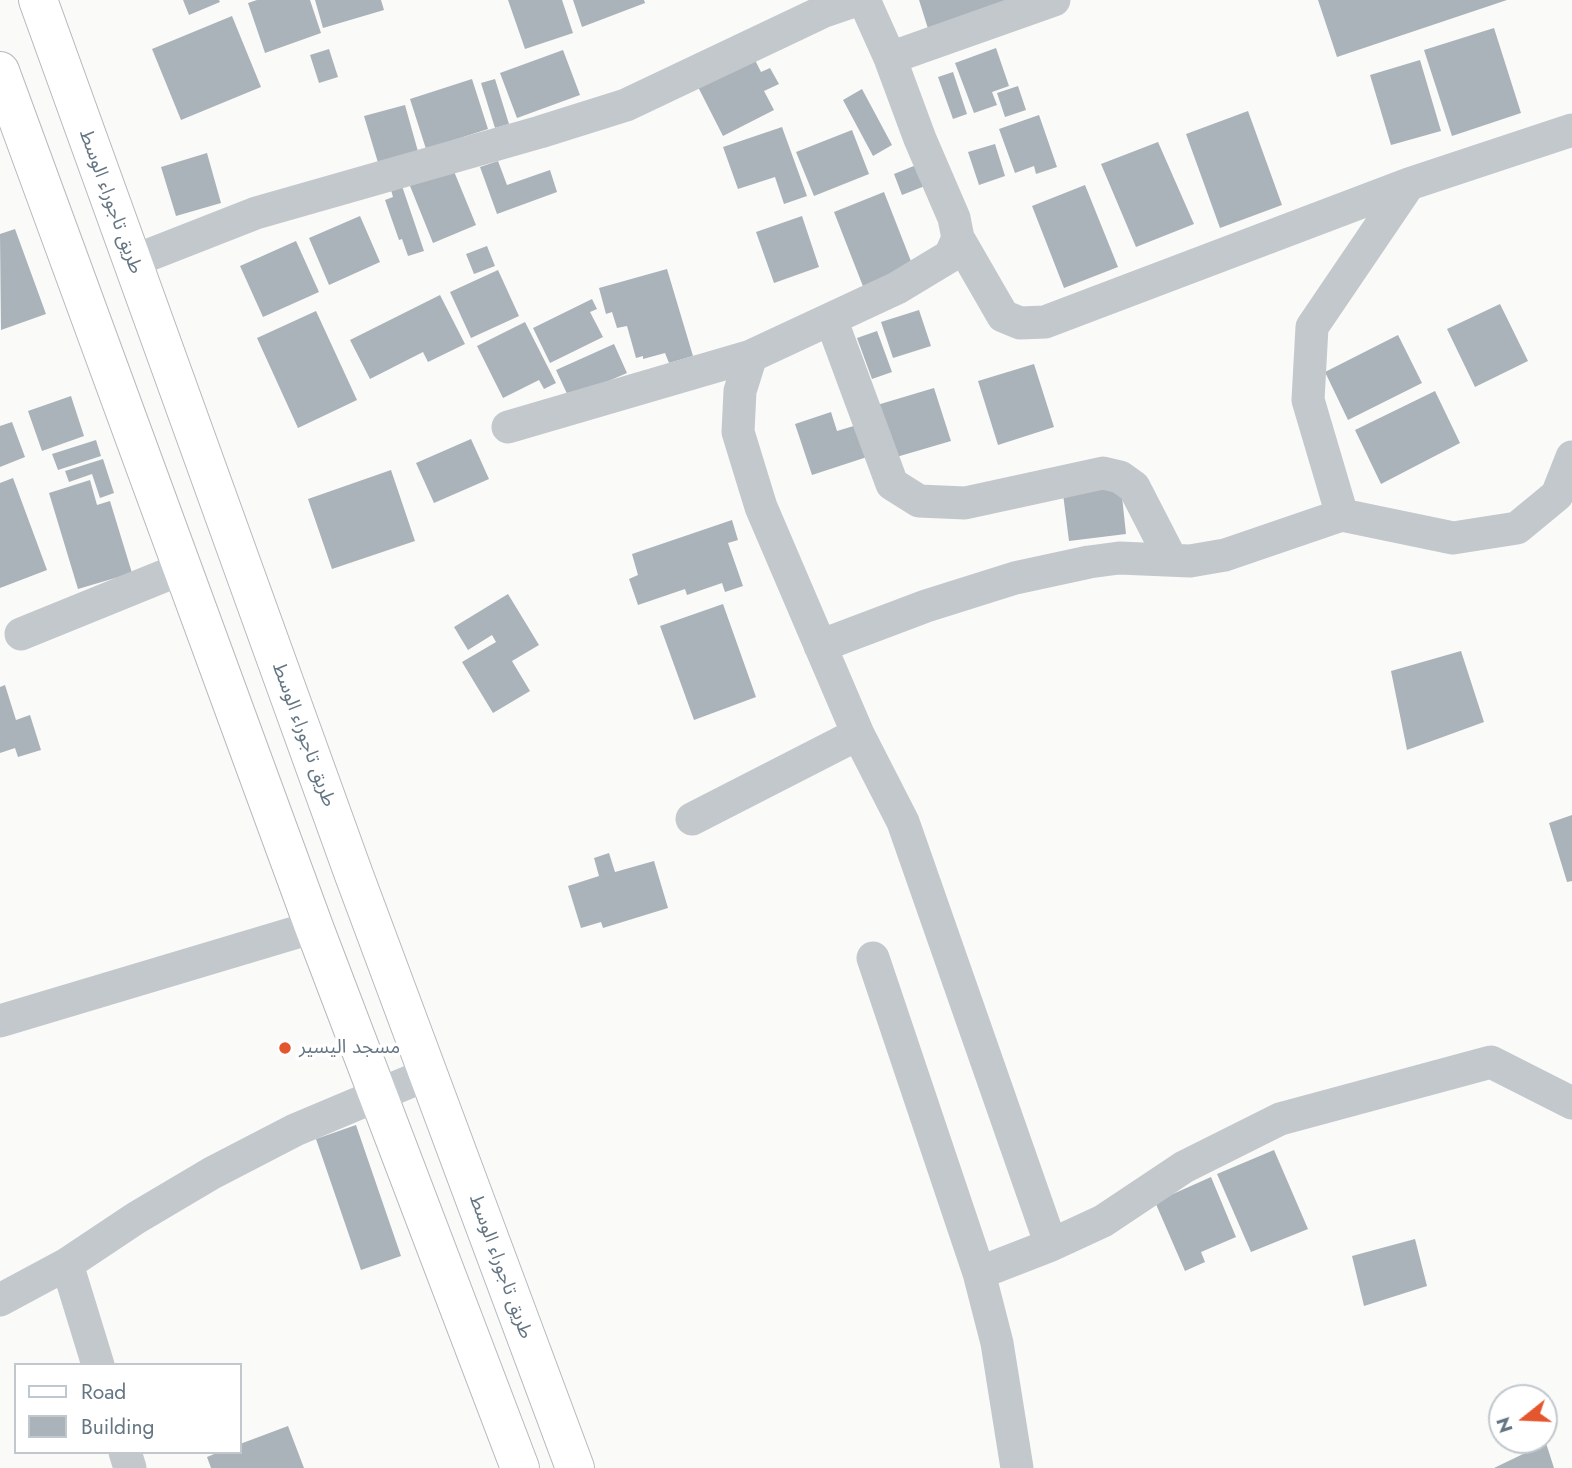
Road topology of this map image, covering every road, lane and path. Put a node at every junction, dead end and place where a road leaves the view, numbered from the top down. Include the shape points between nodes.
1 (38, 0) edge
2 (857, 0) edge
3 (864, 0) edge
4 (1054, 0) edge
5 (891, 58) junction
6 (0, 71) edge
7 (1572, 130) edge
8 (1409, 184) junction
9 (958, 238) junction
10 (131, 262) junction
11 (831, 319) junction
12 (751, 356) junction
13 (508, 427) dead end
14 (1572, 457) edge
15 (1342, 515) junction
16 (1171, 559) junction
17 (181, 569) junction
18 (21, 634) dead end
19 (820, 646) junction
20 (858, 734) junction
21 (692, 819) dead end
22 (314, 928) junction
23 (873, 958) dead end
24 (0, 1021) edge
25 (428, 1074) junction
26 (377, 1095) junction
27 (1572, 1103) edge
28 (1051, 1245) junction
29 (66, 1264) junction
30 (979, 1273) junction
31 (0, 1300) edge
32 (97, 1363) edge
33 (520, 1468) edge
34 (575, 1468) edge
35 (1017, 1468) edge

1 - 10 main road, طريق تاجوراء الوسط
2 - 10 street via 822,12 626,105 256,214
3 - 5 street
4 - 5 street
5 - 9 street
6 - 17 main road
7 - 8 street
8 - 9 street via 1045,322 1020,323 1003,316
8 - 15 street via 1312,327 1308,400
9 - 11 street via 950,256
10 - 25 main road, طريق تاجوراء الوسط
11 - 12 street
11 - 16 street via 892,484 919,501 965,503 1103,473 1121,477 1134,487
12 - 13 street
12 - 19 street via 740,391 738,432 761,508
14 - 15 street via 1557,495 1517,528 1454,538
15 - 16 street via 1225,555
16 - 19 street via 1119,558 1015,578
17 - 18 street
17 - 22 main road
19 - 20 street
20 - 21 street
20 - 28 street via 903,822
22 - 24 street
22 - 26 main road
23 - 30 street
25 - 26 street
25 - 34 main road, طريق تاجوراء الوسط
26 - 29 street via 212,1172
26 - 33 main road
27 - 28 street via 1491,1062 1280,1119 1184,1167 1103,1221
28 - 30 street
29 - 31 street
29 - 32 street
30 - 35 street via 997,1343

